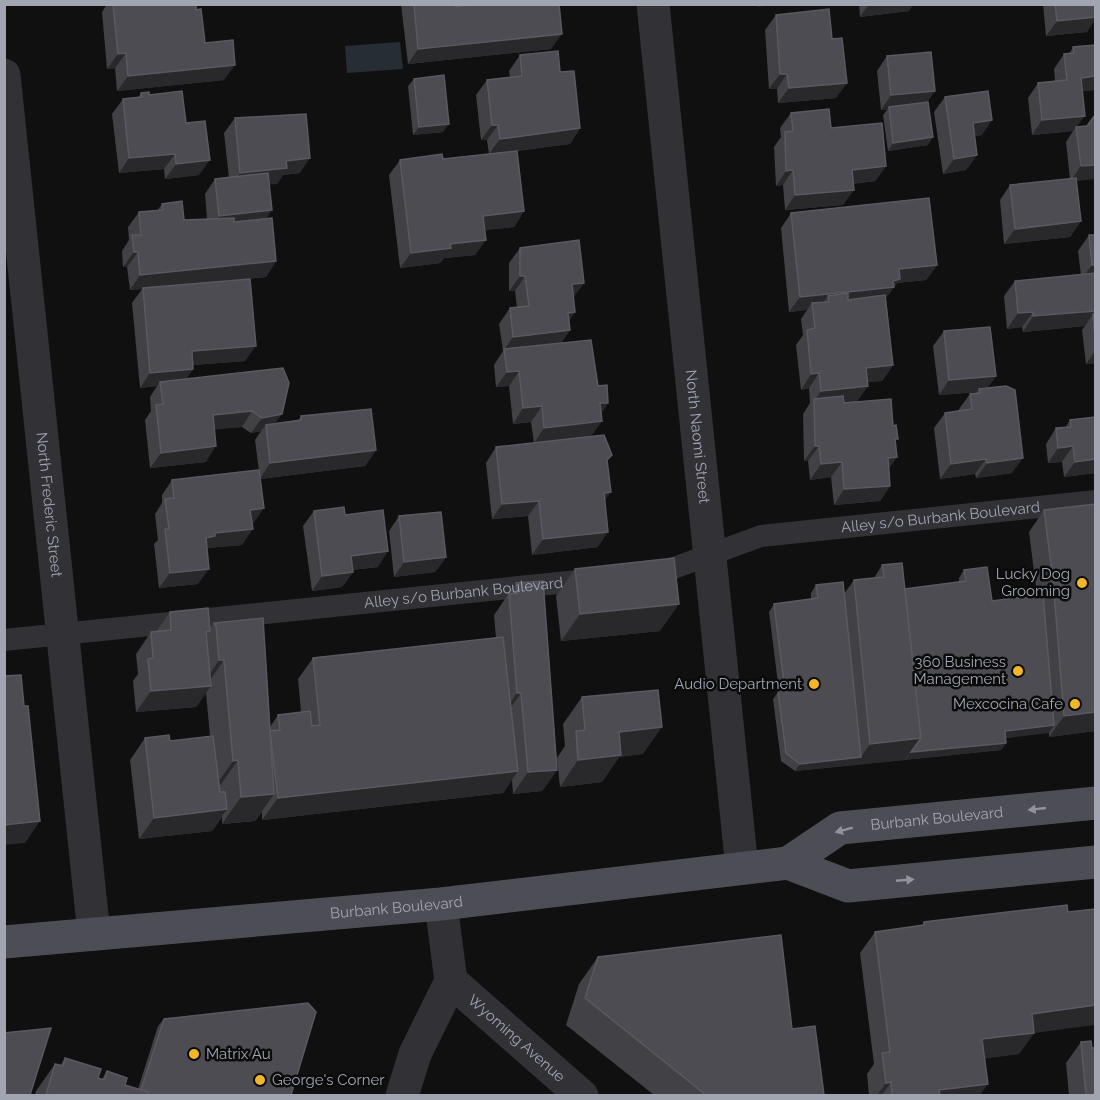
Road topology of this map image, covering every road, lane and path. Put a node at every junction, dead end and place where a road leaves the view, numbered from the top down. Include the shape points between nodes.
1 (653, 4) edge
2 (4, 75) edge
3 (1095, 501) edge
4 (711, 554) junction
5 (63, 634) junction
6 (4, 640) edge
7 (1095, 803) edge
8 (1095, 862) edge
9 (788, 863) junction
10 (742, 868) junction
11 (441, 904) junction
12 (94, 934) junction
13 (4, 942) edge
14 (452, 981) junction
15 (402, 1095) edge
16 (582, 1095) edge

1 - 4 street, North Naomi Street
2 - 5 street, North Frederic Street
3 - 4 lane, Alley s/o Burbank Boulevard via 761,536
4 - 5 lane, Alley s/o Burbank Boulevard via 663,572
4 - 10 street, North Naomi Street
5 - 6 lane, Alley s/o Burbank Boulevard
5 - 12 street, North Frederic Street
7 -> 9 main road, Burbank Boulevard via 840,828
9 -> 8 main road, Burbank Boulevard via 848,886
9 - 10 main road, Burbank Boulevard
10 - 11 main road, Burbank Boulevard
11 - 12 main road, Burbank Boulevard
11 - 14 street
12 - 13 main road, Burbank Boulevard
14 - 15 street via 415,1054
14 - 16 street, Wyoming Avenue

